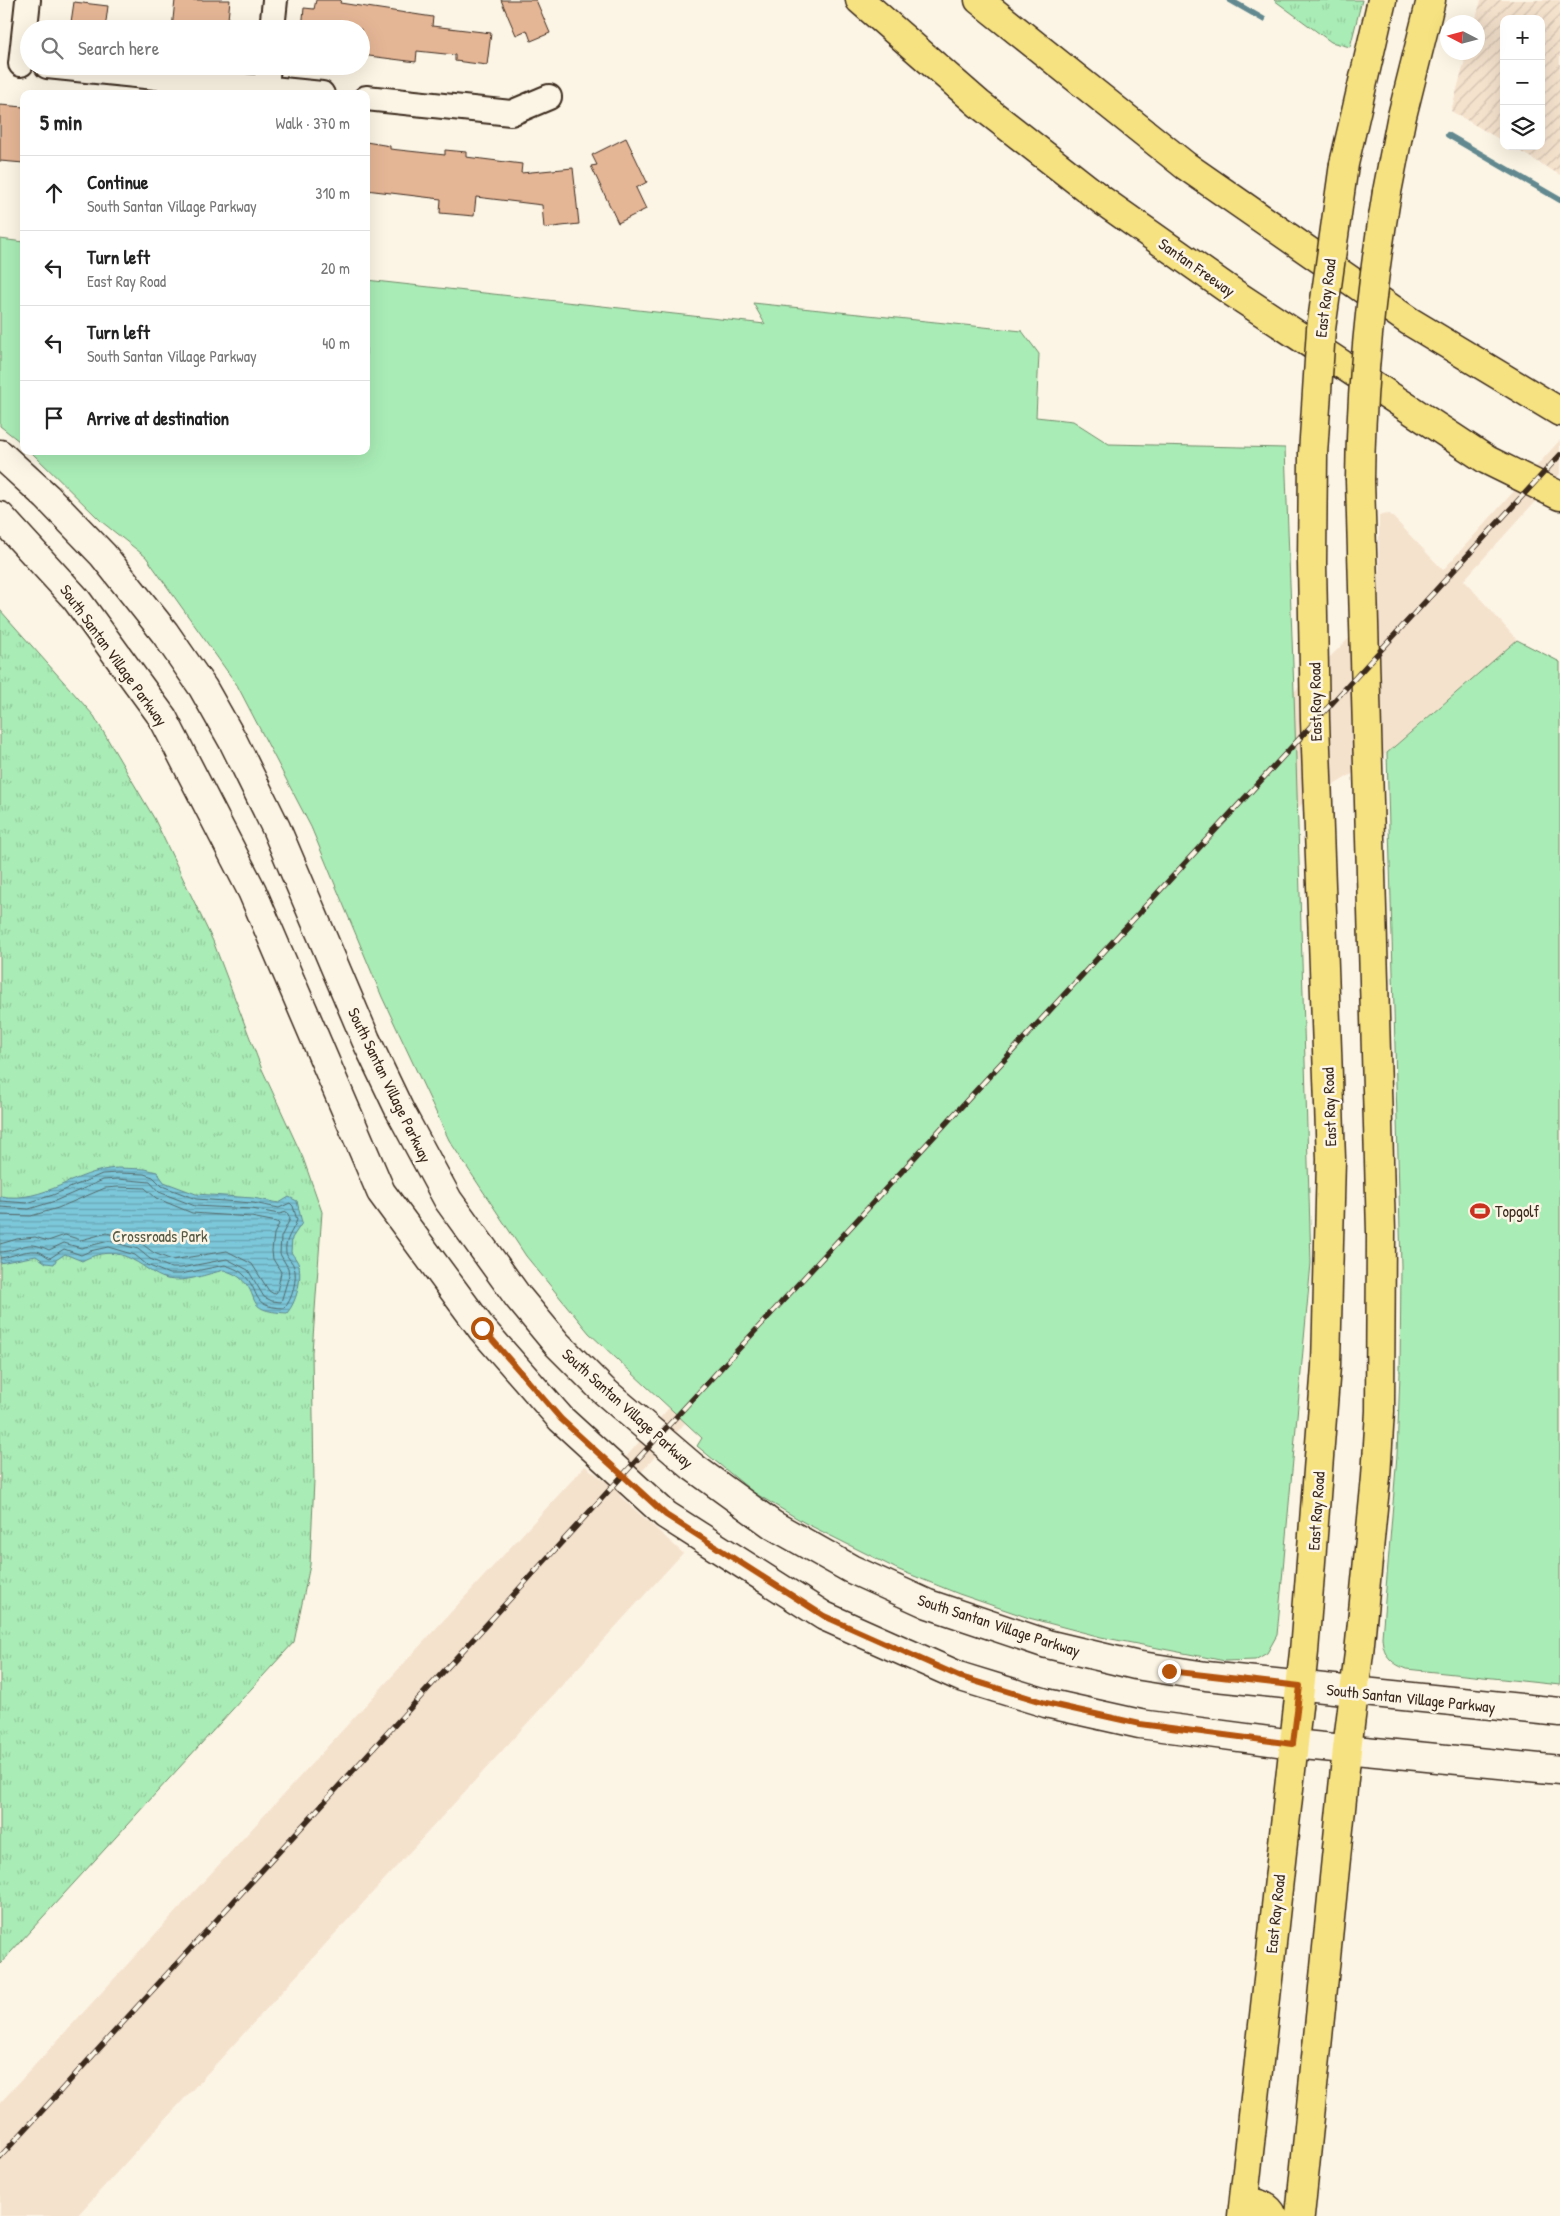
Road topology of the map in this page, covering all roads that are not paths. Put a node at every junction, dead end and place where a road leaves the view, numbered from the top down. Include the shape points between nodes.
1 (28, 0) edge
2 (275, 0) edge
3 (860, 0) edge
4 (979, 0) edge
5 (1382, 0) edge
6 (1431, 0) edge
7 (25, 20) edge
8 (273, 20) edge
9 (20, 46) edge
10 (17, 63) edge
11 (227, 75) edge
12 (267, 77) edge
13 (309, 90) edge
14 (549, 97) dead end
15 (370, 98) edge
16 (1560, 412) edge
17 (0, 454) edge
18 (1560, 496) edge
19 (0, 516) edge
20 (1300, 1686) junction
21 (1354, 1692) junction
22 (1560, 1712) edge
23 (1293, 1744) junction
24 (1347, 1749) junction
25 (1560, 1770) edge
26 (1243, 2208) edge
27 (1274, 2216) edge
28 (1300, 2216) edge

1 - 7 street
2 - 8 street
3 - 18 main road, Santan Freeway via 979,104 1103,201 1232,292 1487,460
4 - 16 main road via 1186,166 1408,321
5 - 20 main road, East Ray Road, bridge via 1344,164 1322,320 1314,454 1315,721 1331,1159 1326,1366
6 - 21 main road, bridge via 1387,192 1366,348 1361,430 1381,1341 1376,1477
9 - 10 street
11 - 12 street
12 - 13 street
14 - 15 street via 510,113
17 - 20 main road, South Santan Village Parkway via 47,497 102,555 165,633 202,688 233,741 272,820 366,1040 448,1200 540,1324 603,1390 729,1494 814,1550 887,1587 978,1622 1095,1656 1206,1676
19 - 23 main road, South Santan Village Parkway via 76,599 163,718 252,891 381,1192 482,1328 561,1419 666,1515 824,1616 961,1677 1046,1703 1140,1724
20 - 21 main road, South Santan Village Parkway
20 - 23 main road, East Ray Road
21 - 22 main road, South Santan Village Parkway
21 - 24 main road
23 - 24 main road, South Santan Village Parkway
23 - 26 main road, East Ray Road
24 - 25 main road, South Santan Village Parkway
24 - 28 main road
26 - 27 main road via 1262,2205

